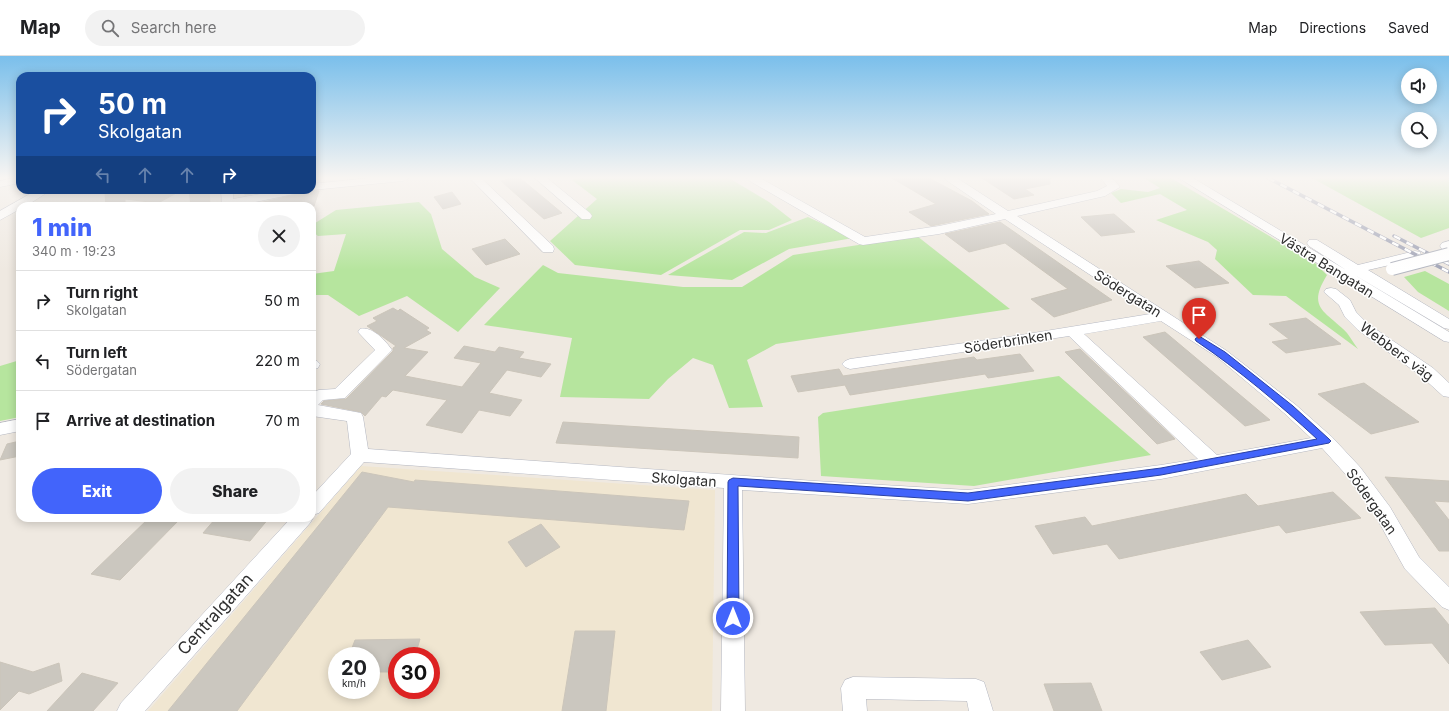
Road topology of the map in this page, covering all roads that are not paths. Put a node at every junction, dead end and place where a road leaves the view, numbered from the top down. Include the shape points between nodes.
1 (13, 209) edge
2 (506, 209) edge
3 (577, 209) edge
4 (805, 209) edge
5 (996, 209) edge
6 (1030, 209) edge
7 (1235, 209) edge
8 (1254, 209) edge
9 (1004, 214) junction
10 (0, 216) edge
11 (586, 216) dead end
12 (548, 248) dead end
13 (1323, 249) junction
14 (1448, 249) edge
15 (1381, 263) junction
16 (1357, 268) junction
17 (1342, 274) junction
18 (1369, 276) junction
19 (1356, 283) junction
20 (1331, 292) junction
21 (1165, 316) junction
22 (1449, 325) edge
23 (1072, 330) junction
24 (365, 332) dead end
25 (1449, 338) edge
26 (850, 364) dead end
27 (1449, 392) edge
28 (316, 397) edge
29 (316, 411) edge
30 (16, 425) edge
31 (0, 429) edge
32 (1326, 441) junction
33 (360, 455) junction
34 (1213, 462) junction
35 (733, 482) junction
36 (316, 501) edge
37 (299, 522) edge
38 (1449, 601) edge
39 (129, 711) edge
40 (733, 711) edge
41 (855, 711) edge
42 (981, 711) edge

1 - 10 street
2 - 12 street
3 - 11 street
4 - 9 street via 863,241 939,230
5 - 9 street, Södergatan
6 - 9 street
7 - 17 street, Västra Bangatan
8 - 13 street, Västra Bangatan
9 - 21 street, Södergatan
13 - 15 street
13 - 16 street, Västra Bangatan
14 - 15 street, bridge
14 - 15 street
15 - 16 street
15 - 18 street
16 - 17 street
16 - 18 street, Västra Bangatan
17 - 19 street, Västra Bangatan
17 - 20 street
18 - 19 street
18 - 22 street, Västra Bangatan
19 - 20 street
19 - 25 street, Västra Bangatan
20 - 27 street, Webbers väg via 1345,303 1350,314 1363,327 1427,372
21 - 23 street, Söderbrinken
21 - 32 street, Södergatan via 1222,354
23 - 26 street, Söderbrinken via 1015,341
23 - 34 street
24 - 28 street via 384,350 339,394 318,395
29 - 33 street via 355,416
30 - 31 street
32 - 34 street, Skolgatan
32 - 38 street, Södergatan via 1354,472 1383,512 1412,563
33 - 35 street, Skolgatan
33 - 36 street
34 - 35 street, Skolgatan via 1161,472 968,497
35 - 40 street
37 - 39 street, Centralgatan
41 - 42 street via 853,688 976,690

